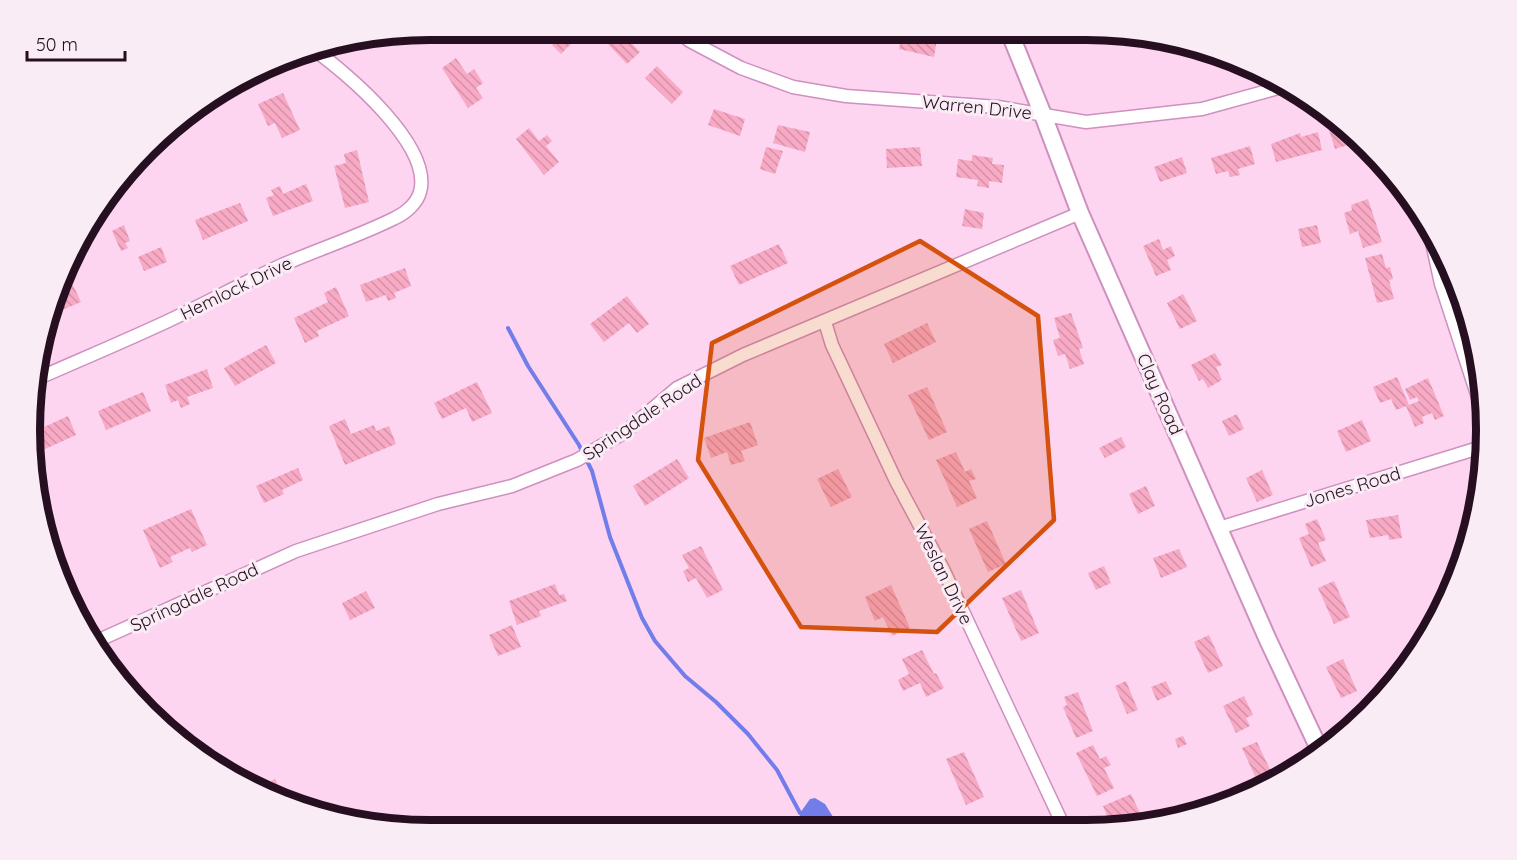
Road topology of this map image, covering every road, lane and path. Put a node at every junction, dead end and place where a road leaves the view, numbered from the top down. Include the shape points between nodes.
1 (689, 40) edge
2 (1013, 40) edge
3 (322, 56) edge
4 (1274, 89) edge
5 (1043, 115) junction
6 (1080, 213) junction
7 (1435, 256) edge
8 (825, 322) junction
9 (45, 376) edge
10 (1474, 384) edge
11 (1476, 449) edge
12 (1219, 528) junction
13 (102, 639) edge
14 (1317, 744) edge
15 (1061, 820) edge

1 - 5 street, Warren Drive via 741,68 793,87 846,96 998,107
2 - 5 street, Clay Road
3 - 9 street, Hemlock Drive via 405,137 419,165 421,186 414,204 398,217
4 - 5 street, Warren Drive via 1202,109 1086,122
5 - 6 street, Clay Road
6 - 8 street, Springdale Road
6 - 12 street, Clay Road
7 - 10 street
8 - 13 street, Springdale Road via 743,355 677,388 625,432 577,460 512,486 438,504 296,551
8 - 15 street, Weslan Drive via 896,481 943,570
11 - 12 street, Jones Road
12 - 14 street, Clay Road

